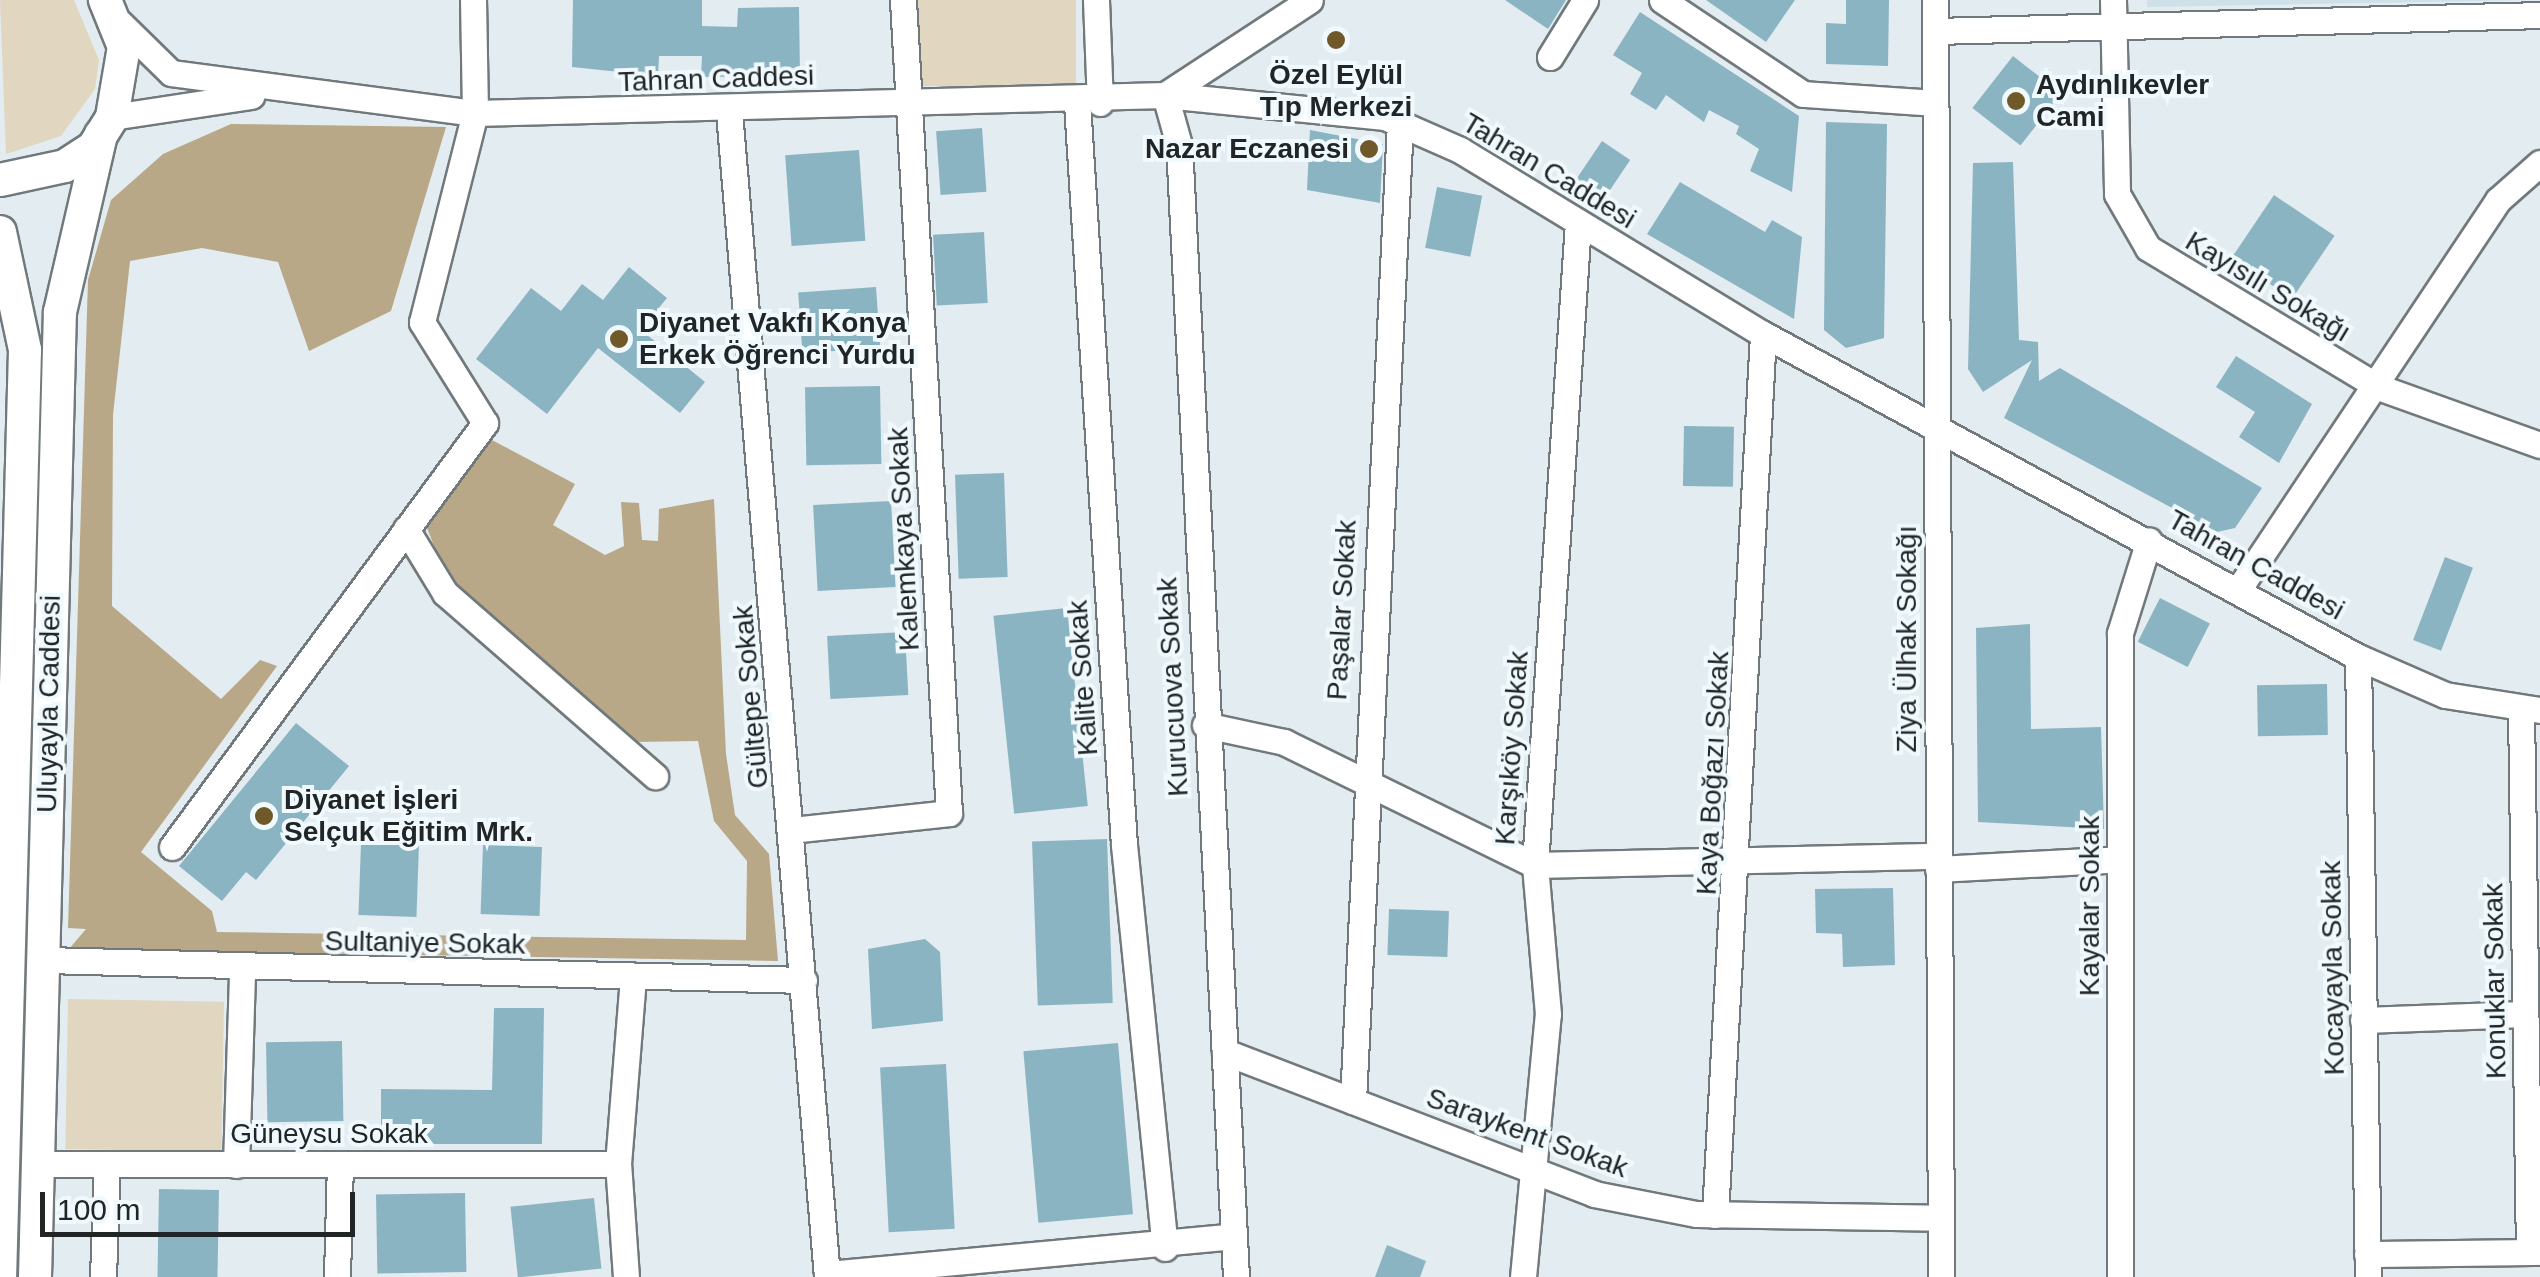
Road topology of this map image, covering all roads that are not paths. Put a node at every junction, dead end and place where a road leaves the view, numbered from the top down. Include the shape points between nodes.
1 (473, 0) edge
2 (903, 0) edge
3 (1096, 0) edge
4 (1310, 0) edge
5 (1585, 0) edge
6 (1662, 0) edge
7 (1935, 0) edge
8 (2113, 0) edge
9 (110, 7) edge
10 (2540, 15) edge
11 (2113, 30) junction
12 (1935, 32) junction
13 (1550, 57) dead end
14 (302, 90) junction
15 (1165, 95) junction
16 (908, 102) junction
17 (1088, 102) junction
18 (1936, 103) junction
19 (729, 112) junction
20 (476, 113) junction
21 (1400, 123) junction
22 (106, 126) junction
23 (2540, 163) edge
24 (0, 180) edge
25 (1578, 222) junction
26 (0, 232) edge
27 (1763, 334) junction
28 (2378, 388) junction
29 (1936, 424) junction
30 (2540, 445) edge
31 (406, 530) junction
32 (2149, 540) junction
33 (2240, 587) junction
34 (10, 619) edge
35 (2358, 658) junction
36 (2531, 710) edge
37 (1205, 725) junction
38 (655, 776) dead end
39 (1363, 784) junction
40 (21, 816) edge
41 (792, 830) junction
42 (172, 847) dead end
43 (2120, 859) junction
44 (1938, 862) junction
45 (1740, 864) junction
46 (1535, 865) junction
47 (45, 960) junction
48 (242, 970) junction
49 (634, 976) junction
50 (804, 980) junction
51 (2525, 1014) junction
52 (2364, 1020) junction
53 (1224, 1052) junction
54 (1354, 1101) junction
55 (39, 1164) junction
56 (108, 1164) junction
57 (236, 1164) junction
58 (340, 1164) junction
59 (618, 1164) junction
60 (1537, 1172) junction
61 (2, 1177) edge
62 (1715, 1214) junction
63 (1940, 1218) junction
64 (1234, 1236) junction
65 (1165, 1248) junction
66 (2534, 1252) edge
67 (2368, 1266) edge
68 (827, 1276) edge
69 (0, 1277) edge
70 (35, 1277) edge
71 (104, 1277) edge
72 (336, 1277) edge
73 (626, 1277) edge
74 (1236, 1277) edge
75 (1523, 1277) edge
76 (1941, 1277) edge
77 (2120, 1277) edge

1 - 20 street
2 - 16 street
3 - 17 street, Kalite Sokak
4 - 15 street
5 - 13 street
6 - 18 street via 1803,94
7 - 12 street, Ziya Ülhak Sokağı
8 - 11 street, Kayısılı Sokağı
9 - 14 street, Tahran Caddesi via 140,52 170,73
9 - 22 main road, Uluyayla Caddesi via 124,83
10 - 11 street
11 - 12 street
11 - 28 street, Kayısılı Sokağı via 2117,194 2148,248
12 - 18 street, Ziya Ülhak Sokağı
14 - 20 street, Tahran Caddesi
14 - 22 street, Tahran Caddesi
15 - 17 street, Tahran Caddesi
15 - 21 street, Tahran Caddesi via 1294,103
15 - 37 street, Kurucuova Sokak via 1179,145
16 - 17 street, Tahran Caddesi
16 - 19 street, Tahran Caddesi
16 - 41 street, Kalemkaya Sokak via 950,813
17 - 65 street, Kalite Sokak via 1124,844
18 - 29 street, Ziya Ülhak Sokağı
19 - 20 street, Tahran Caddesi
19 - 41 street, Gültepe Sokak
20 - 31 street via 422,322 485,424
21 - 25 street, Tahran Caddesi
21 - 39 street, Paşalar Sokak
22 - 24 main road via 65,166
22 - 40 main road, Uluyayla Caddesi via 60,312
23 - 28 street via 2498,200
25 - 27 street, Tahran Caddesi
25 - 46 street, Karşıköy Sokak
26 - 34 main road, Uluyayla Caddesi via 25,350
27 - 29 street, Tahran Caddesi
27 - 45 street, Kaya Boğazı Sokak
28 - 30 street, Kayısılı Sokağı
28 - 33 street
29 - 32 street, Tahran Caddesi
29 - 44 street, Ziya Ülhak Sokağı
31 - 38 street via 445,593
31 - 42 street
32 - 33 street, Tahran Caddesi
32 - 43 street, Kayalar Sokak via 2120,633
33 - 35 street, Tahran Caddesi
34 - 40 main road, Uluyayla Caddesi
35 - 36 street, Tahran Caddesi via 2444,695
35 - 52 street, Kocayayla Sokak
36 - 51 street, Konuklar Sokak
37 - 39 street via 1284,742
37 - 53 street, Kurucuova Sokak
39 - 46 street
39 - 54 street, Paşalar Sokak
40 - 47 main road, Uluyayla Caddesi
40 - 61 main road, Uluyayla Caddesi
41 - 50 street, Gültepe Sokak
43 - 44 street
43 - 77 street, Kayalar Sokak
44 - 45 street
44 - 63 street, Ziya Ülhak Sokağı
45 - 46 street
45 - 62 street, Kaya Boğazı Sokak
46 - 60 street, Karşıköy Sokak via 1548,1014
47 - 48 street, Sultaniye Sokak
47 - 55 main road, Uluyayla Caddesi
48 - 49 street, Sultaniye Sokak
48 - 57 street
49 - 50 street, Sultaniye Sokak
49 - 59 street
50 - 68 street, Gültepe Sokak
51 - 52 street
51 - 66 street, Konuklar Sokak
52 - 67 street, Kocayayla Sokak
53 - 54 street, Saraykent Sokak
53 - 64 street, Kurucuova Sokak
54 - 60 street, Saraykent Sokak
55 - 56 street, Güneysu Sokak
55 - 70 main road, Uluyayla Caddesi
56 - 57 street, Güneysu Sokak
56 - 71 street
57 - 58 street, Güneysu Sokak
58 - 59 street, Güneysu Sokak
58 - 72 street
59 - 73 street
60 - 62 street, Saraykent Sokak via 1594,1194
60 - 75 street, Karşıköy Sokak
61 - 69 main road, Uluyayla Caddesi
62 - 63 street, Saraykent Sokak
63 - 76 street, Ziya Ülhak Sokağı
64 - 65 street
64 - 74 street, Kurucuova Sokak
65 - 68 street
66 - 67 street

